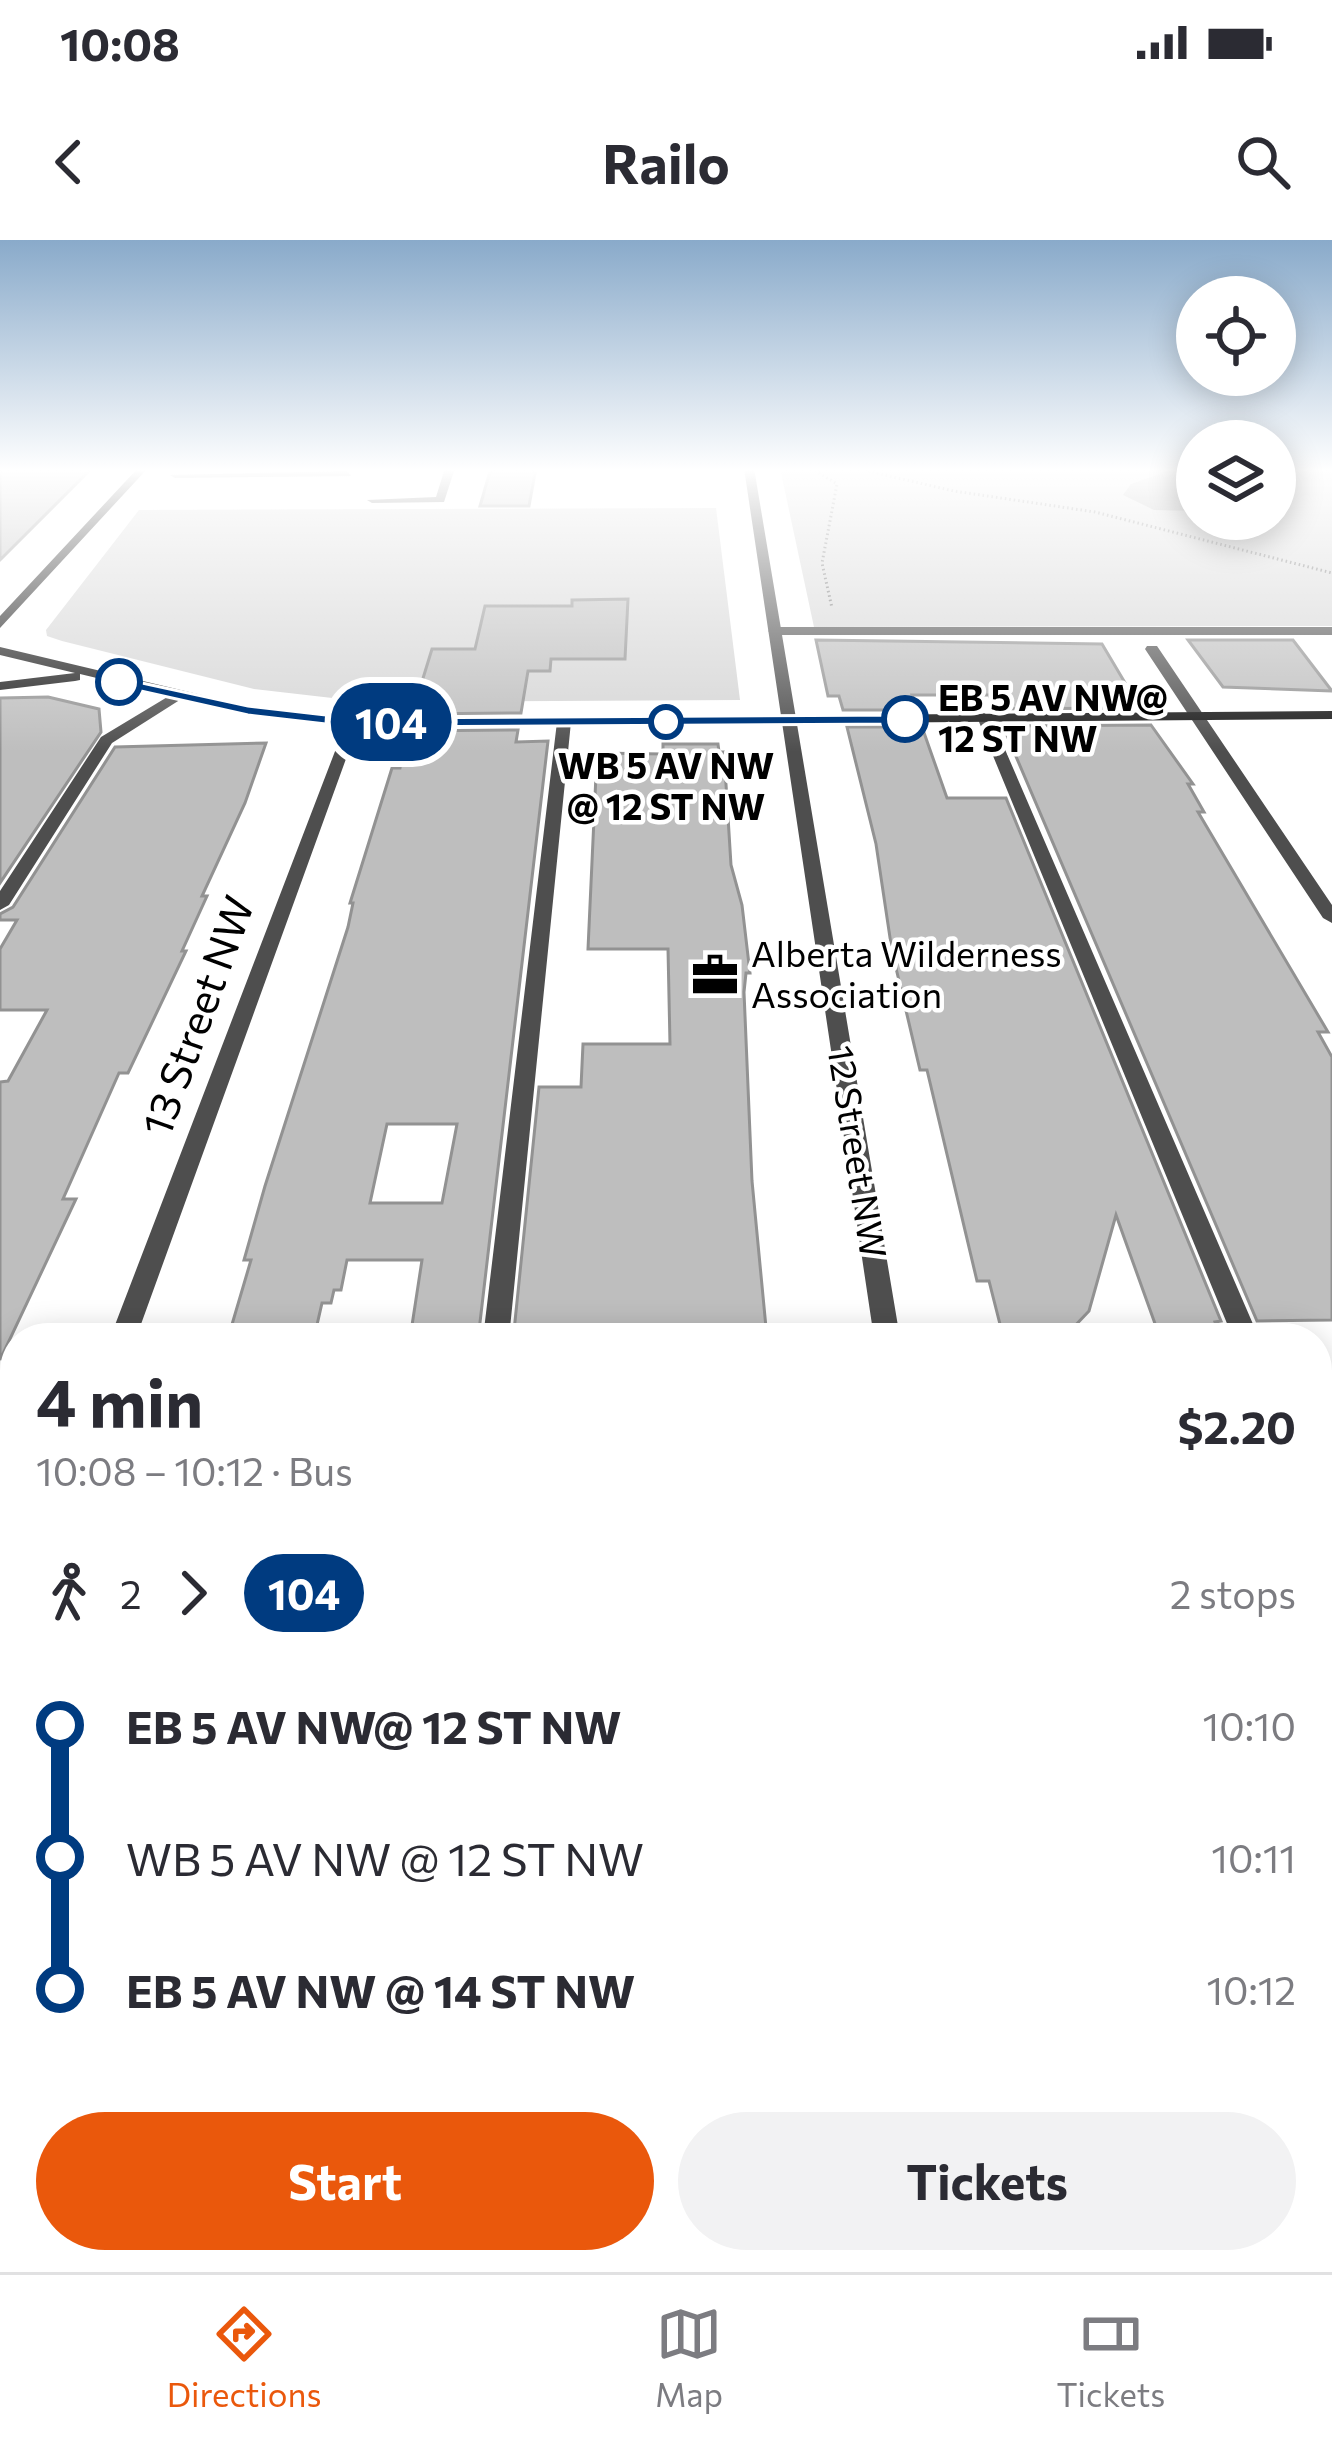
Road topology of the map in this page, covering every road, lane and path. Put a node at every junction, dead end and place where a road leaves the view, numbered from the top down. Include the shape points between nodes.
1 (56, 563) edge
2 (764, 563) edge
3 (821, 563) edge
4 (1292, 563) edge
5 (1332, 573) edge
6 (25, 596) junction
7 (0, 604) edge
8 (837, 617) dead end
9 (0, 624) edge
10 (774, 631) junction
11 (1139, 631) junction
12 (1332, 631) edge
13 (0, 651) edge
14 (91, 676) junction
15 (0, 686) edge
16 (179, 696) junction
17 (1332, 715) edge
18 (1196, 716) junction
19 (984, 718) junction
20 (564, 722) junction
21 (786, 722) junction
22 (352, 723) junction
23 (0, 905) edge
24 (1332, 918) edge
25 (130, 1323) edge
26 (498, 1323) edge
27 (885, 1323) edge
28 (1240, 1323) edge

1 - 6 street
2 - 10 street, 12 Street NW
3 - 8 path via 822,593
4 - 5 path
6 - 7 street
6 - 9 street
10 - 11 street
10 - 21 street, 12 Street NW
11 - 12 street
11 - 18 street
13 - 14 street
14 - 15 street
14 - 16 street
16 - 22 street
16 - 23 street via 106,740
17 - 18 street
18 - 19 street
18 - 24 street
19 - 21 street
19 - 28 street
20 - 21 street
20 - 22 street
20 - 26 street
21 - 27 street, 12 Street NW
22 - 25 street, 13 Street NW

